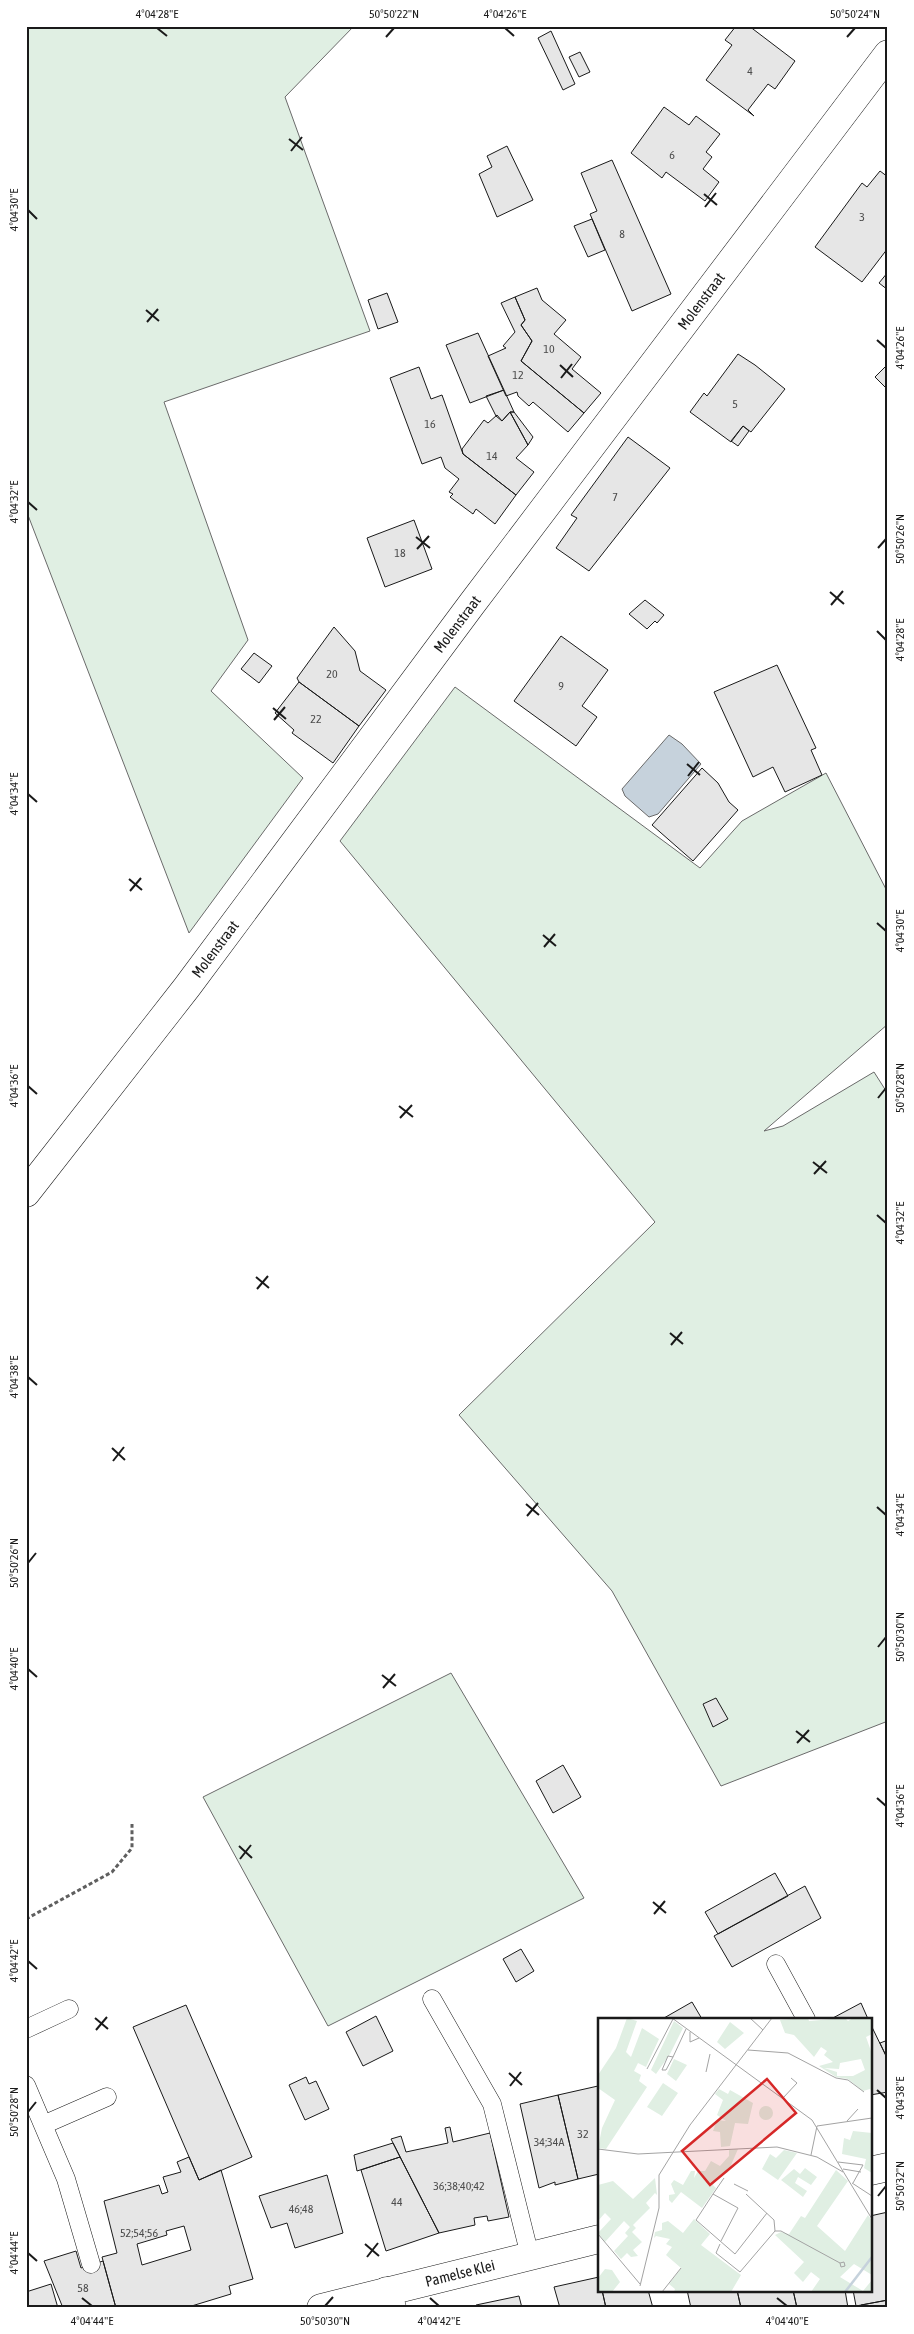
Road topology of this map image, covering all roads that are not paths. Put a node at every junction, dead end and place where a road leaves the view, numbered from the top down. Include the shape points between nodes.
1 (888, 54) edge
2 (26, 1193) edge
3 (776, 1964) dead end
4 (432, 1999) dead end
5 (69, 2010) dead end
6 (805, 2018) edge
7 (26, 2029) edge
8 (26, 2085) edge
9 (107, 2097) dead end
10 (43, 2125) junction
11 (888, 2167) edge
12 (872, 2171) edge
13 (598, 2239) edge
14 (530, 2256) junction
15 (91, 2264) dead end
16 (390, 2299) edge
17 (322, 2308) edge

1 - 2 street, Molenstraat via 187,986
3 - 6 lane
4 - 14 lane via 492,2104
5 - 7 lane
8 - 10 lane
9 - 10 lane
10 - 15 lane via 66,2179
11 - 12 street
13 - 14 street, Pamelse Klei
14 - 16 street, Pamelse Klei
16 - 17 street, Pamelse Klei

